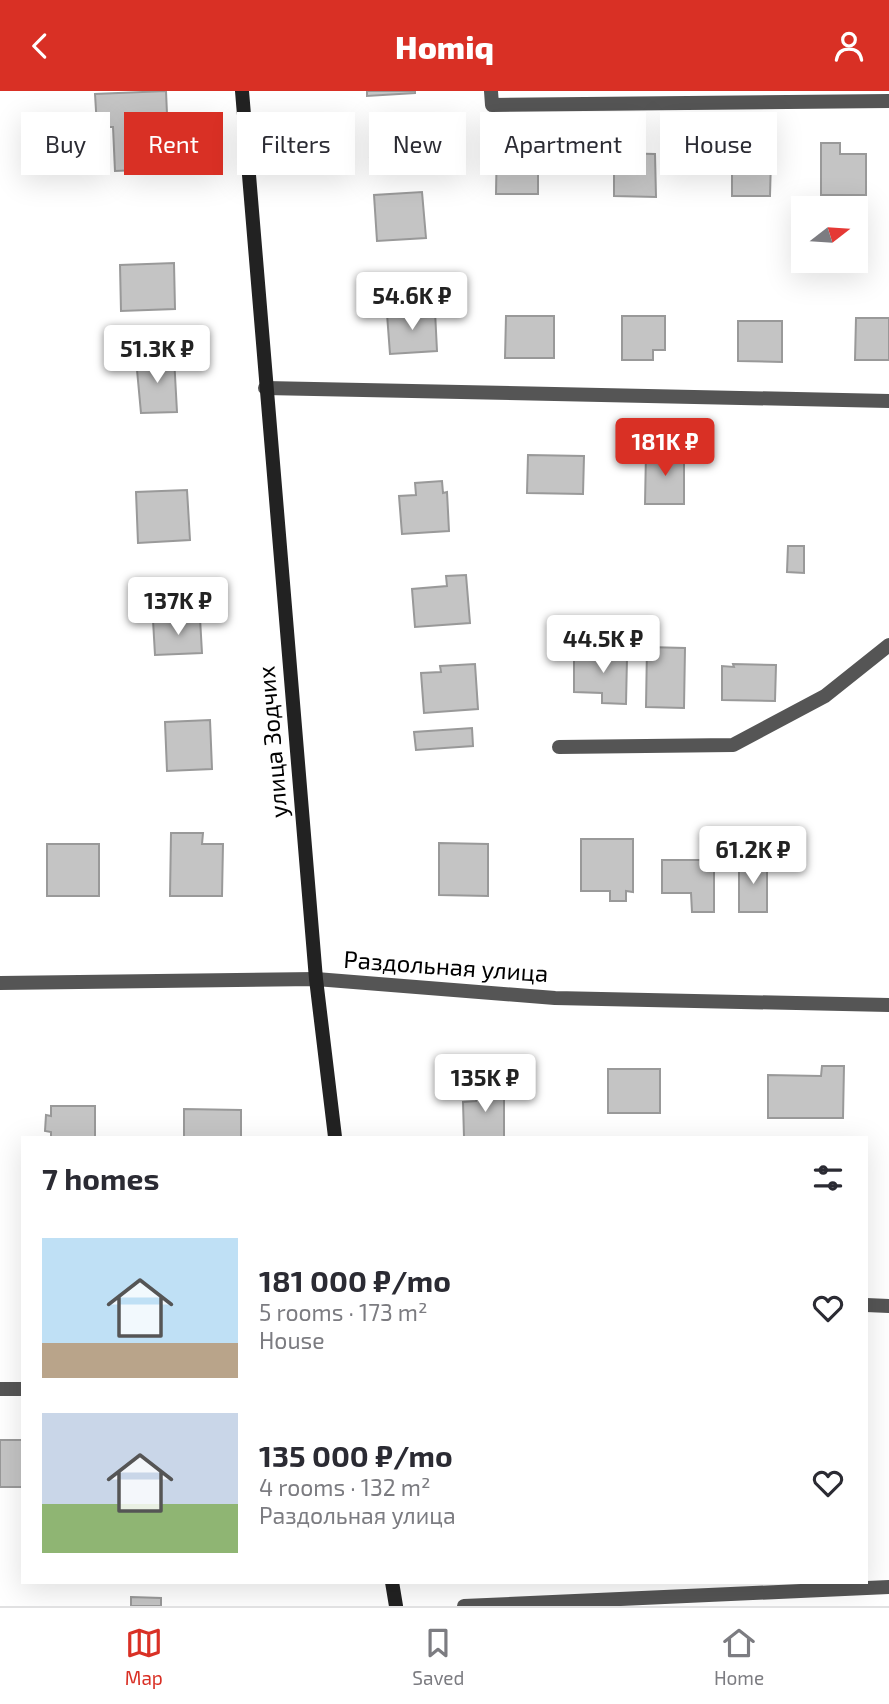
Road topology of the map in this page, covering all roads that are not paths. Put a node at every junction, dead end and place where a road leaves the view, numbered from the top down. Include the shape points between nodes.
1 (242, 91) edge
2 (491, 91) edge
3 (889, 101) edge
4 (265, 388) junction
5 (889, 401) edge
6 (889, 645) edge
7 (559, 747) dead end
8 (316, 979) junction
9 (0, 983) edge
10 (889, 1005) edge
11 (335, 1136) edge
12 (868, 1305) edge
13 (889, 1306) edge
14 (0, 1389) edge
15 (21, 1389) edge
16 (392, 1584) edge
17 (889, 1587) edge
18 (700, 1589) edge
19 (396, 1606) edge
20 (464, 1606) edge

1 - 4 street, улица Зодчих
2 - 3 street via 492,105
4 - 5 street
4 - 8 street, улица Зодчих
6 - 7 street via 825,696 733,745
8 - 9 street, Раздольная улица
8 - 10 street, Раздольная улица via 555,998
8 - 11 street, улица Зодчих
12 - 13 street
14 - 15 street
16 - 19 street
17 - 18 street
18 - 20 street

